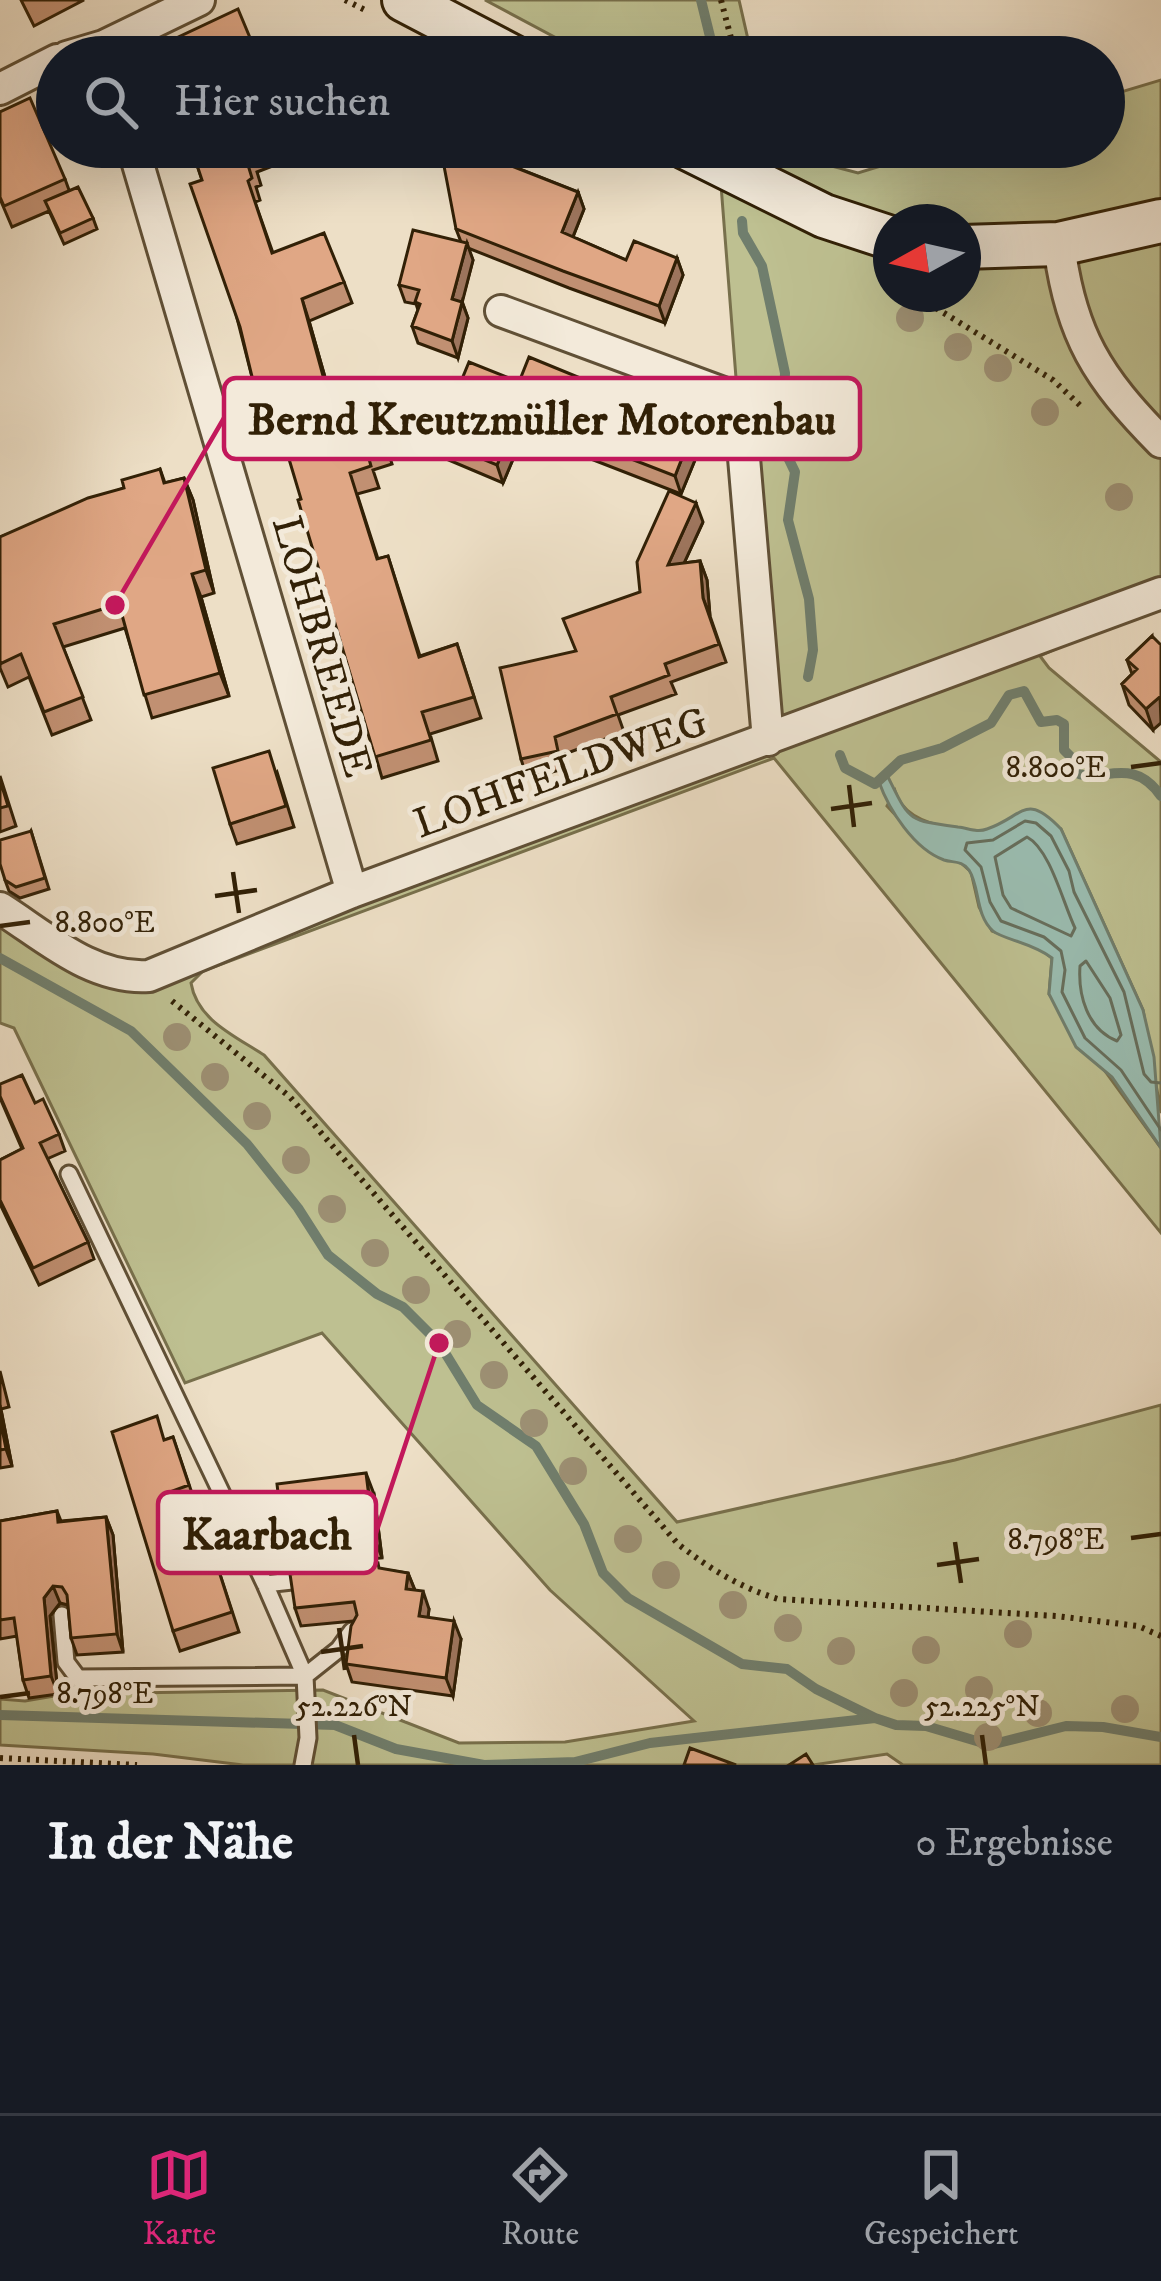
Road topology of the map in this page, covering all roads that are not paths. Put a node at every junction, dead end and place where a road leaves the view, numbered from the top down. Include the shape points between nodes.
1 (199, 0) edge
2 (404, 0) edge
3 (133, 36) edge
4 (473, 36) edge
5 (36, 71) edge
6 (0, 89) edge
7 (140, 168) edge
8 (758, 168) edge
9 (1161, 221) edge
10 (873, 232) edge
11 (1060, 244) junction
12 (981, 246) edge
13 (501, 311) dead end
14 (1161, 442) edge
15 (1161, 593) edge
16 (768, 740) junction
17 (352, 892) junction
18 (0, 908) edge
19 (69, 1174) dead end
20 (328, 1576) edge
21 (265, 1584) junction
22 (62, 1615) edge
23 (352, 1631) edge
24 (307, 1684) junction
25 (303, 1765) edge

1 - 3 street
2 - 4 street
5 - 6 street
7 - 17 street, LOHBREEDE
8 - 10 street via 824,216
9 - 11 street
11 - 12 street
11 - 14 street via 1066,298 1096,368
13 - 16 street via 739,399
15 - 16 street, LOHFELDWEG
16 - 17 street, LOHFELDWEG
17 - 18 street, LOHFELDWEG via 127,978 103,973
19 - 21 lane
20 - 21 lane
21 - 24 lane
22 - 24 lane via 66,1662 78,1678
23 - 24 lane
24 - 25 lane

